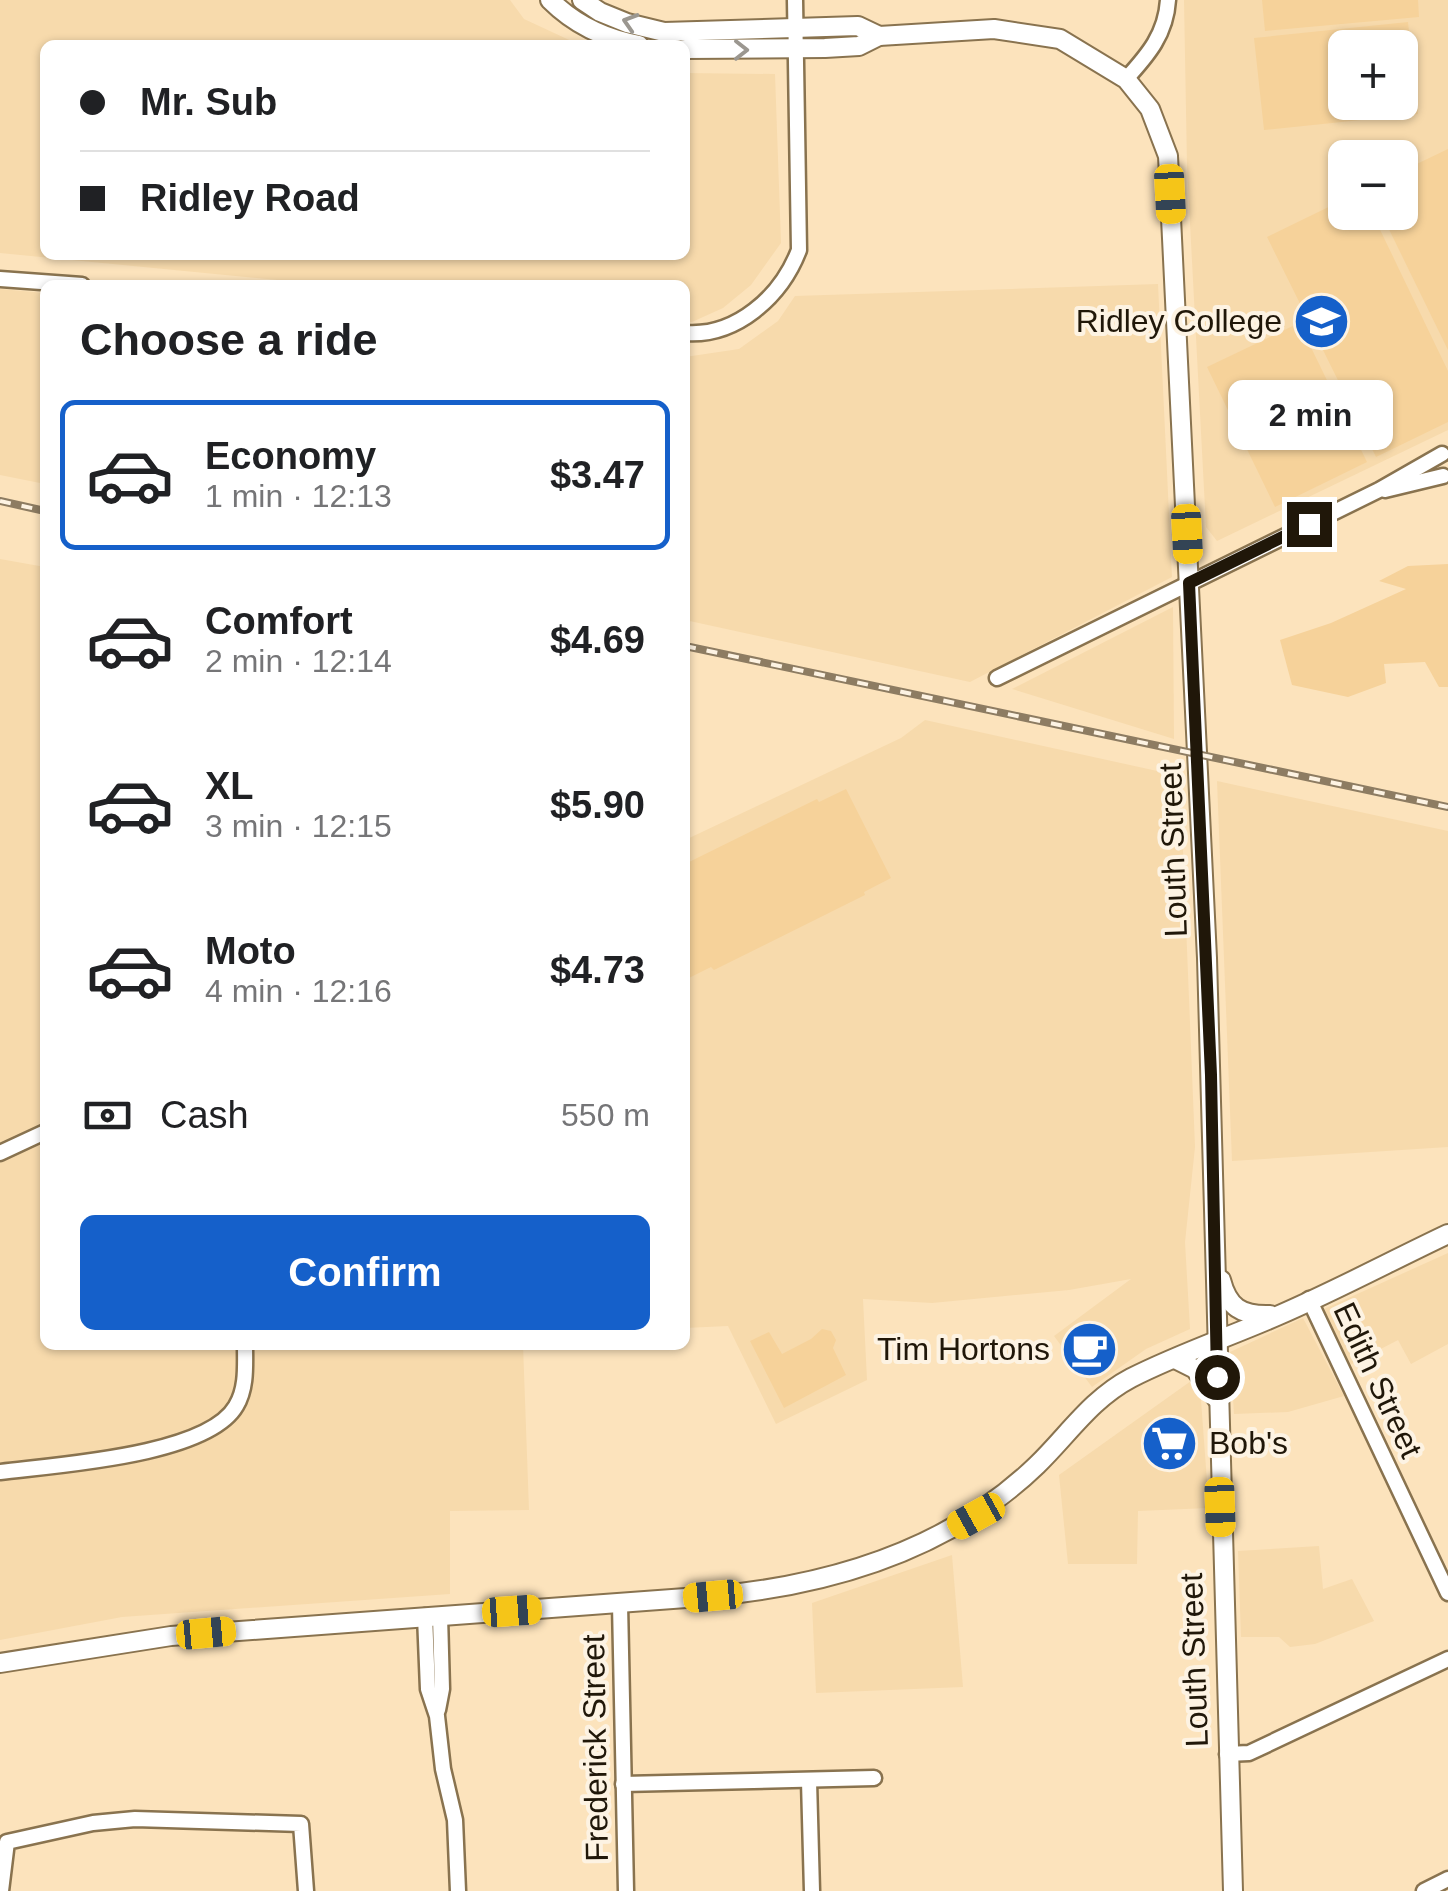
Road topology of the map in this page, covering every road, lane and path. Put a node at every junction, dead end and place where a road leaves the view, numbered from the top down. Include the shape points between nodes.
1 (550, 0) edge
2 (582, 0) edge
3 (795, 0) edge
4 (1168, 0) edge
5 (796, 28) junction
6 (879, 36) junction
7 (615, 40) edge
8 (690, 49) edge
9 (796, 49) junction
10 (1126, 79) junction
11 (0, 278) edge
12 (40, 281) edge
13 (690, 332) edge
14 (1445, 451) edge
15 (1445, 479) edge
16 (1380, 490) junction
17 (1189, 583) junction
18 (997, 678) dead end
19 (40, 1134) edge
20 (0, 1153) edge
21 (1448, 1234) edge
22 (1214, 1250) junction
23 (1309, 1299) junction
24 (1281, 1314) junction
25 (1217, 1340) junction
26 (245, 1350) edge
27 (1175, 1359) junction
28 (1217, 1399) junction
29 (0, 1472) edge
30 (1448, 1593) edge
31 (620, 1604) junction
32 (432, 1616) junction
33 (1448, 1660) edge
34 (0, 1663) edge
35 (1227, 1754) junction
36 (874, 1778) dead end
37 (809, 1781) junction
38 (624, 1784) junction
39 (1448, 1880) edge
40 (1, 1891) edge
41 (306, 1891) edge
42 (458, 1891) edge
43 (626, 1891) edge
44 (812, 1891) edge
45 (1232, 1891) edge
46 (1424, 1891) edge

1 - 7 main road
5 -> 2 main road, Louth Street via 664,32 627,23
3 - 5 street
4 - 10 street via 1157,40
5 - 6 main road, Louth Street via 858,26
5 - 9 street
6 - 9 main road, Louth Street via 859,46
6 - 10 main road, Louth Street via 994,29 1060,39
8 -> 9 main road, Louth Street
9 - 13 street via 799,250 792,269 764,303 722,331
10 - 17 main road, Louth Street via 1150,109 1168,156
11 - 12 street
14 - 15 street
14 - 16 street
15 - 16 street
16 - 17 street
17 - 18 street
17 - 22 main road, Louth Street
19 - 20 street
21 - 23 main road
22 - 24 main road via 1232,1306 1252,1316
22 - 25 main road, Louth Street
23 - 24 main road
23 - 30 street, Edith Street
24 - 25 main road
25 - 27 main road
25 - 28 main road, Louth Street
26 - 29 street via 236,1407 199,1436 121,1456
27 - 28 main road via 1195,1369
27 - 31 main road via 1095,1401 1036,1466 976,1516 930,1541 774,1590
28 - 35 main road, Louth Street
31 - 32 main road
31 - 38 street, Frederick Street
32 - 34 main road via 171,1636
32 - 42 street via 428,1689 455,1820
33 - 35 street via 1248,1753
35 - 45 main road, Louth Street
36 - 37 street
37 - 38 street
37 - 44 street
38 - 43 street, Frederick Street
39 - 46 street
40 - 41 street via 7,1842 135,1819 302,1824

